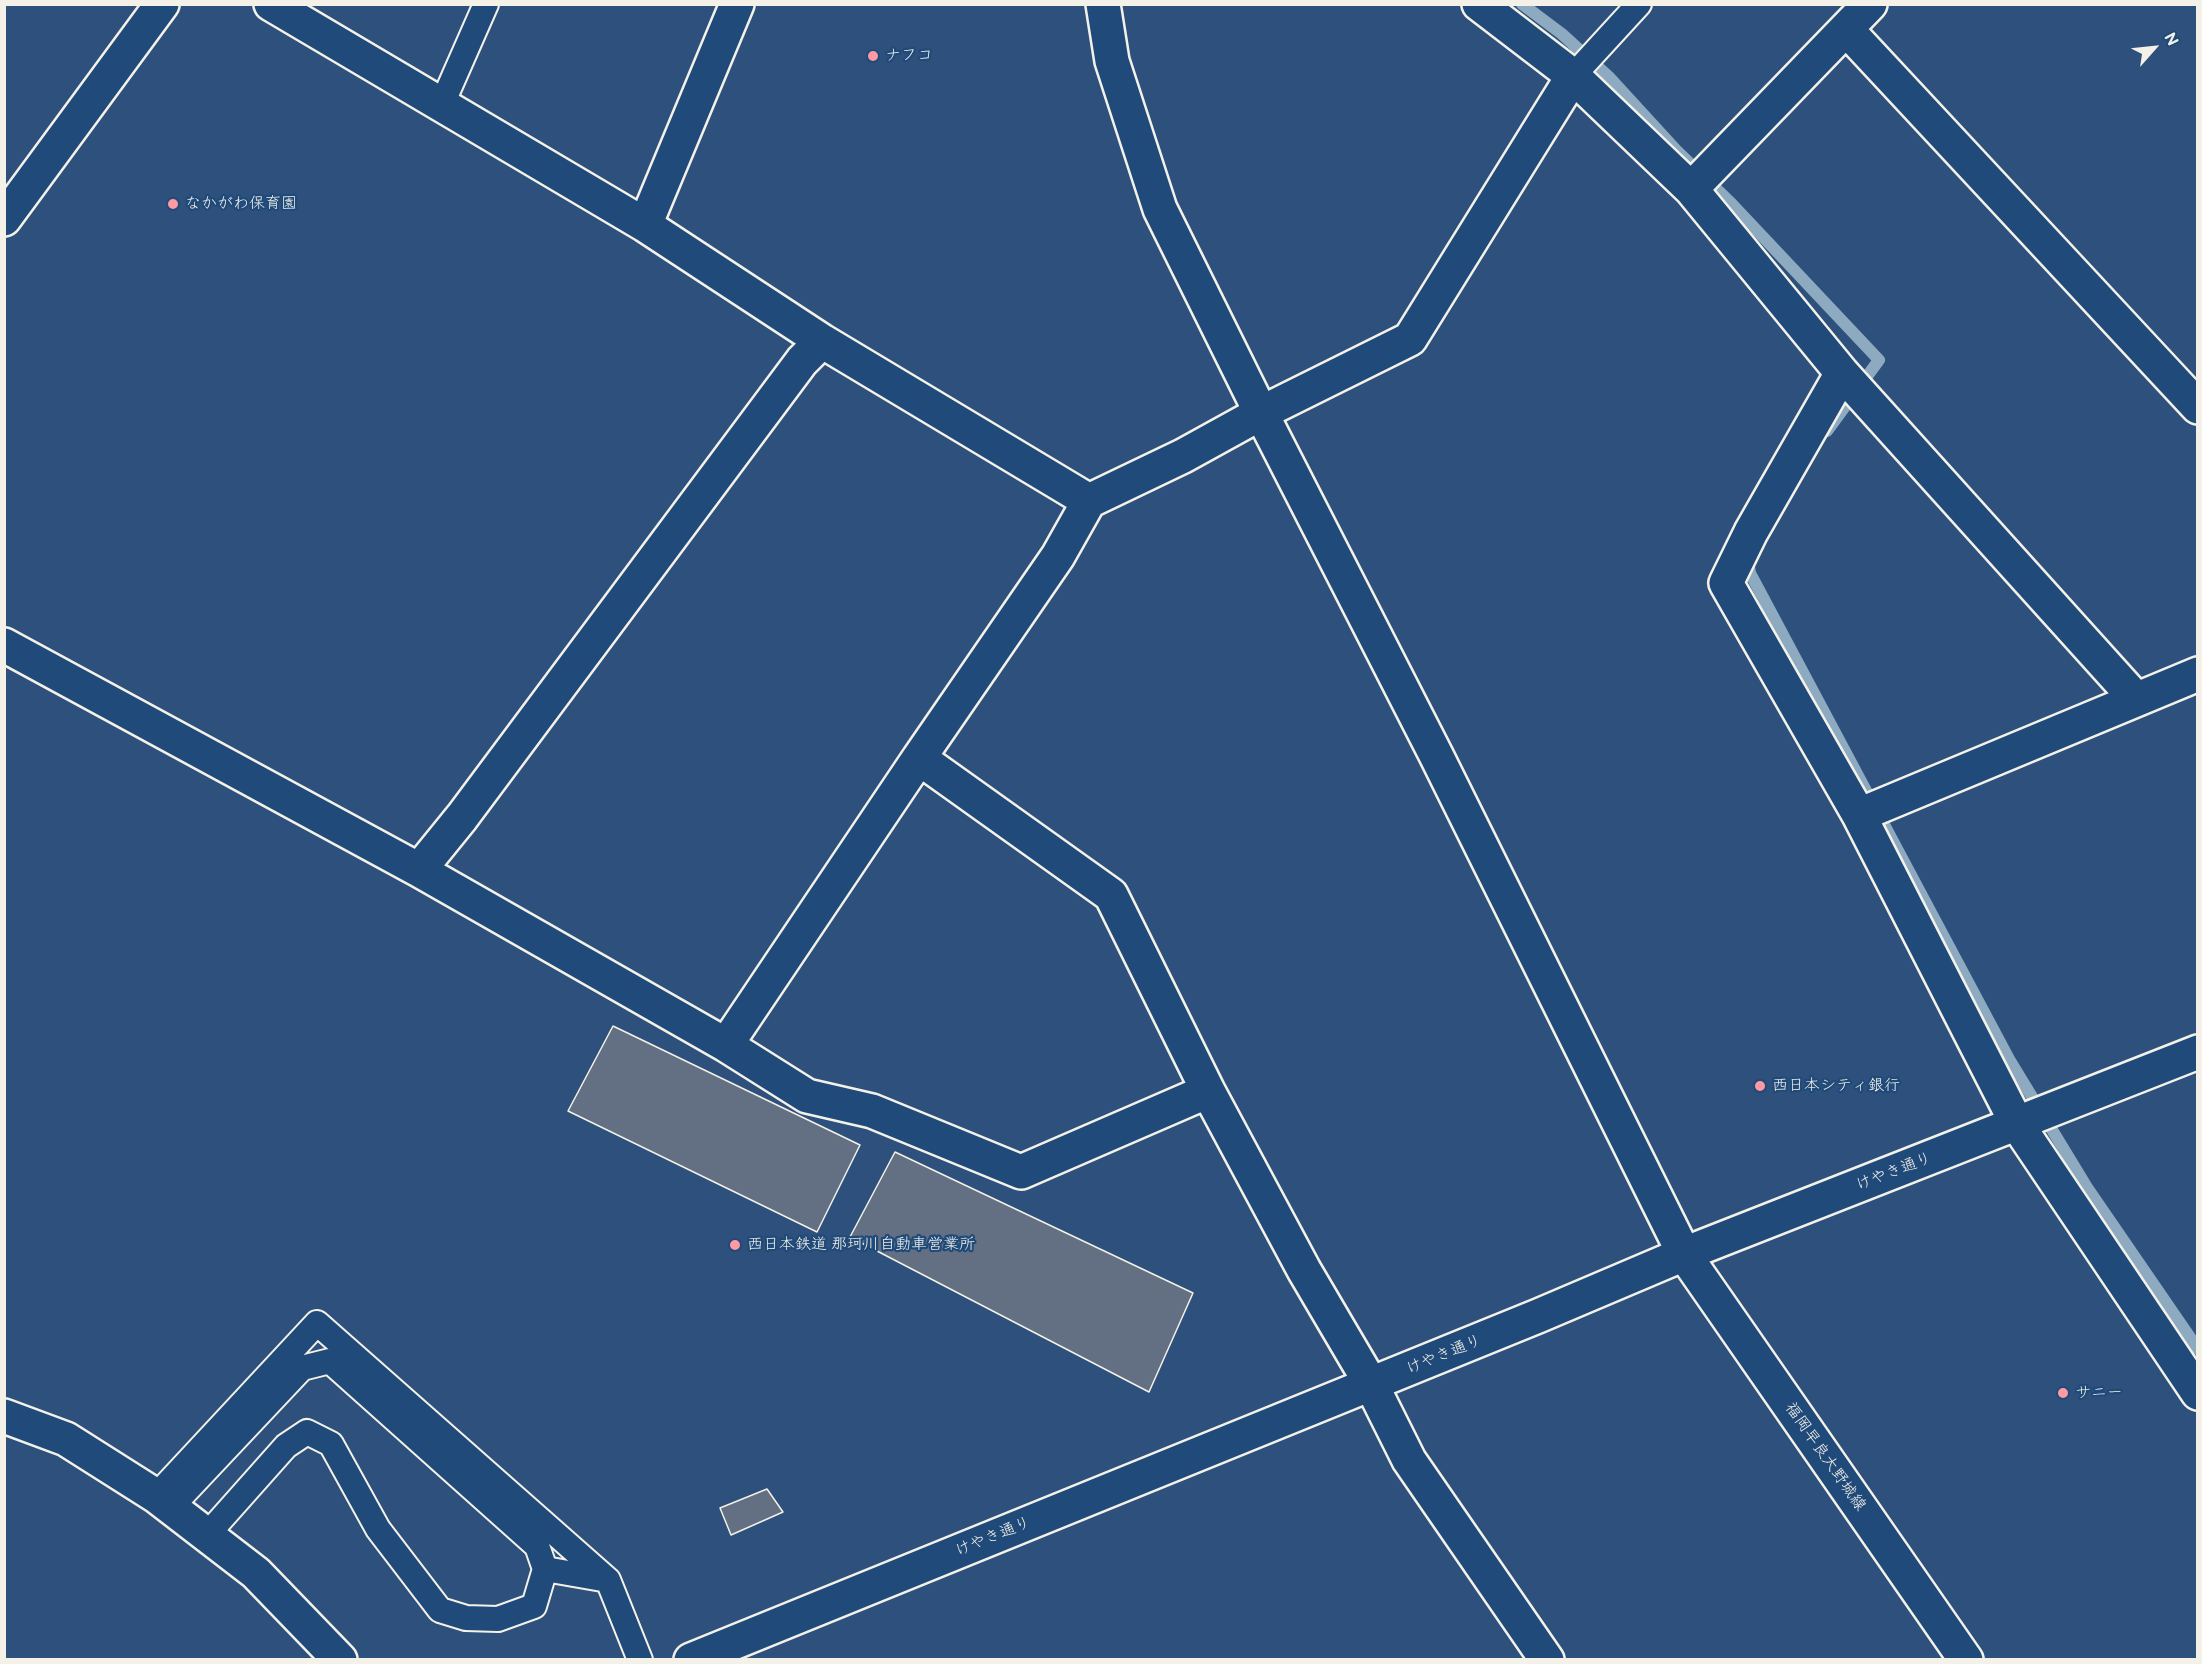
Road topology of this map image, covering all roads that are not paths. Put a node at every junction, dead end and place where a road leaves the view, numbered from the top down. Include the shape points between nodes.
1 (162, 4) edge
2 (271, 4) edge
3 (486, 4) edge
4 (737, 4) edge
5 (1103, 4) edge
6 (1479, 4) edge
7 (1639, 4) edge
8 (1870, 4) edge
9 (1847, 30) junction
10 (1573, 76) junction
11 (442, 104) junction
12 (1691, 189) junction
13 (4, 219) edge
14 (645, 225) junction
15 (822, 341) junction
16 (1842, 373) junction
17 (2198, 407) edge
18 (1261, 413) junction
19 (1089, 501) junction
20 (4, 645) edge
21 (2198, 674) edge
22 (2136, 699) junction
23 (919, 758) junction
24 (1859, 815) junction
25 (419, 870) junction
26 (726, 1045) junction
27 (2198, 1052) edge
28 (1208, 1091) junction
29 (2017, 1124) junction
30 (1684, 1254) junction
31 (1371, 1384) junction
32 (2198, 1394) edge
33 (4, 1416) edge
34 (511, 1495) junction
35 (164, 1502) junction
36 (206, 1536) junction
37 (537, 1546) junction
38 (545, 1569) junction
39 (608, 1580) junction
40 (340, 1659) edge
41 (640, 1659) edge
42 (691, 1659) edge
43 (1547, 1659) edge
44 (1966, 1659) edge

1 - 13 main road
2 - 11 main road
3 - 11 lane
4 - 14 main road
5 - 18 main road, 福岡早良大野城線 via 1112,61 1160,209
6 - 10 main road
7 - 10 lane
8 - 9 main road
9 - 12 main road
9 - 17 main road
10 - 12 main road
10 - 18 main road via 1410,339
11 - 14 main road
12 - 16 main road
14 - 15 main road
15 - 19 main road
15 - 25 main road via 802,361
16 - 22 main road
16 - 24 main road via 1726,583
18 - 19 main road
18 - 30 main road, 福岡早良大野城線
19 - 23 main road via 1058,556
20 - 25 main road
21 - 22 main road
22 - 24 main road
23 - 26 main road
23 - 28 main road via 1111,895
24 - 29 main road
25 - 26 main road
26 - 28 main road via 807,1096 872,1111 1021,1172
27 - 29 main road, けやき通り
28 - 31 main road via 1304,1270
29 - 30 main road, けやき通り
29 - 32 main road
30 - 31 main road, けやき通り
30 - 44 main road, 福岡早良大野城線
31 - 42 main road, けやき通り
31 - 43 main road via 1409,1460
33 - 35 main road via 66,1439
34 - 35 lane via 316,1323
34 - 37 lane
34 - 39 lane
35 - 36 main road
35 - 37 lane via 302,1368 330,1361
36 - 38 lane via 286,1446 307,1432 331,1444 378,1529 440,1610 466,1618 498,1619 534,1606
36 - 40 main road via 256,1573
37 - 38 lane
38 - 39 lane
39 - 41 lane

